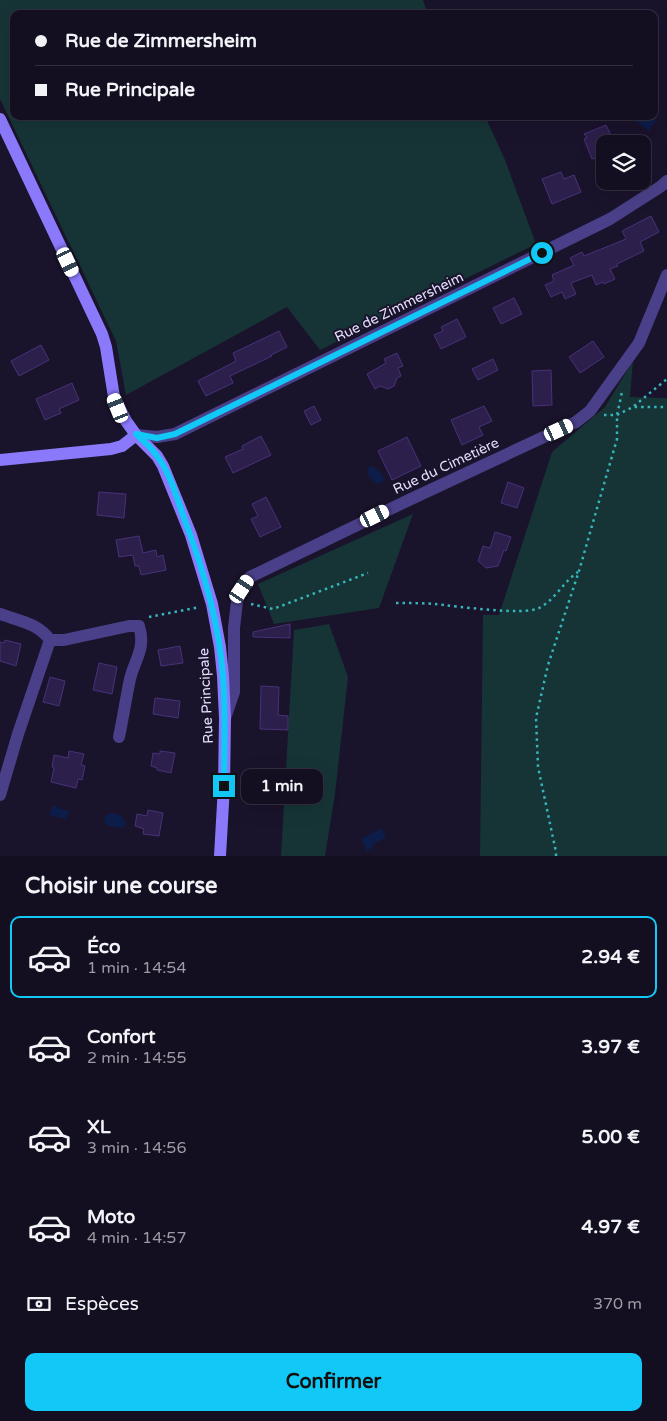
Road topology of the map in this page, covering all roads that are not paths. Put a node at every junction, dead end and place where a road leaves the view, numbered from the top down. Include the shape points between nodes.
1 (0, 119) edge
2 (667, 181) edge
3 (667, 275) edge
4 (136, 434) junction
5 (0, 460) edge
6 (0, 614) edge
7 (50, 640) junction
8 (225, 718) junction
9 (119, 737) dead end
10 (0, 795) edge
11 (220, 856) edge

1 - 4 main road, Rue Principale via 102,334 114,397
2 - 4 street, Rue de Zimmersheim via 610,219 175,434 157,438
3 - 8 street, Rue du Cimetière via 639,343 590,411 576,422 250,577 237,601 234,692
4 - 5 main road via 122,446 111,449
4 - 8 main road, Rue Principale via 152,449 163,466 191,535 212,604 223,676
6 - 7 street via 32,625
7 - 9 street via 129,626 140,630 142,647 130,678
7 - 10 street
8 - 11 main road, Rue Principale

